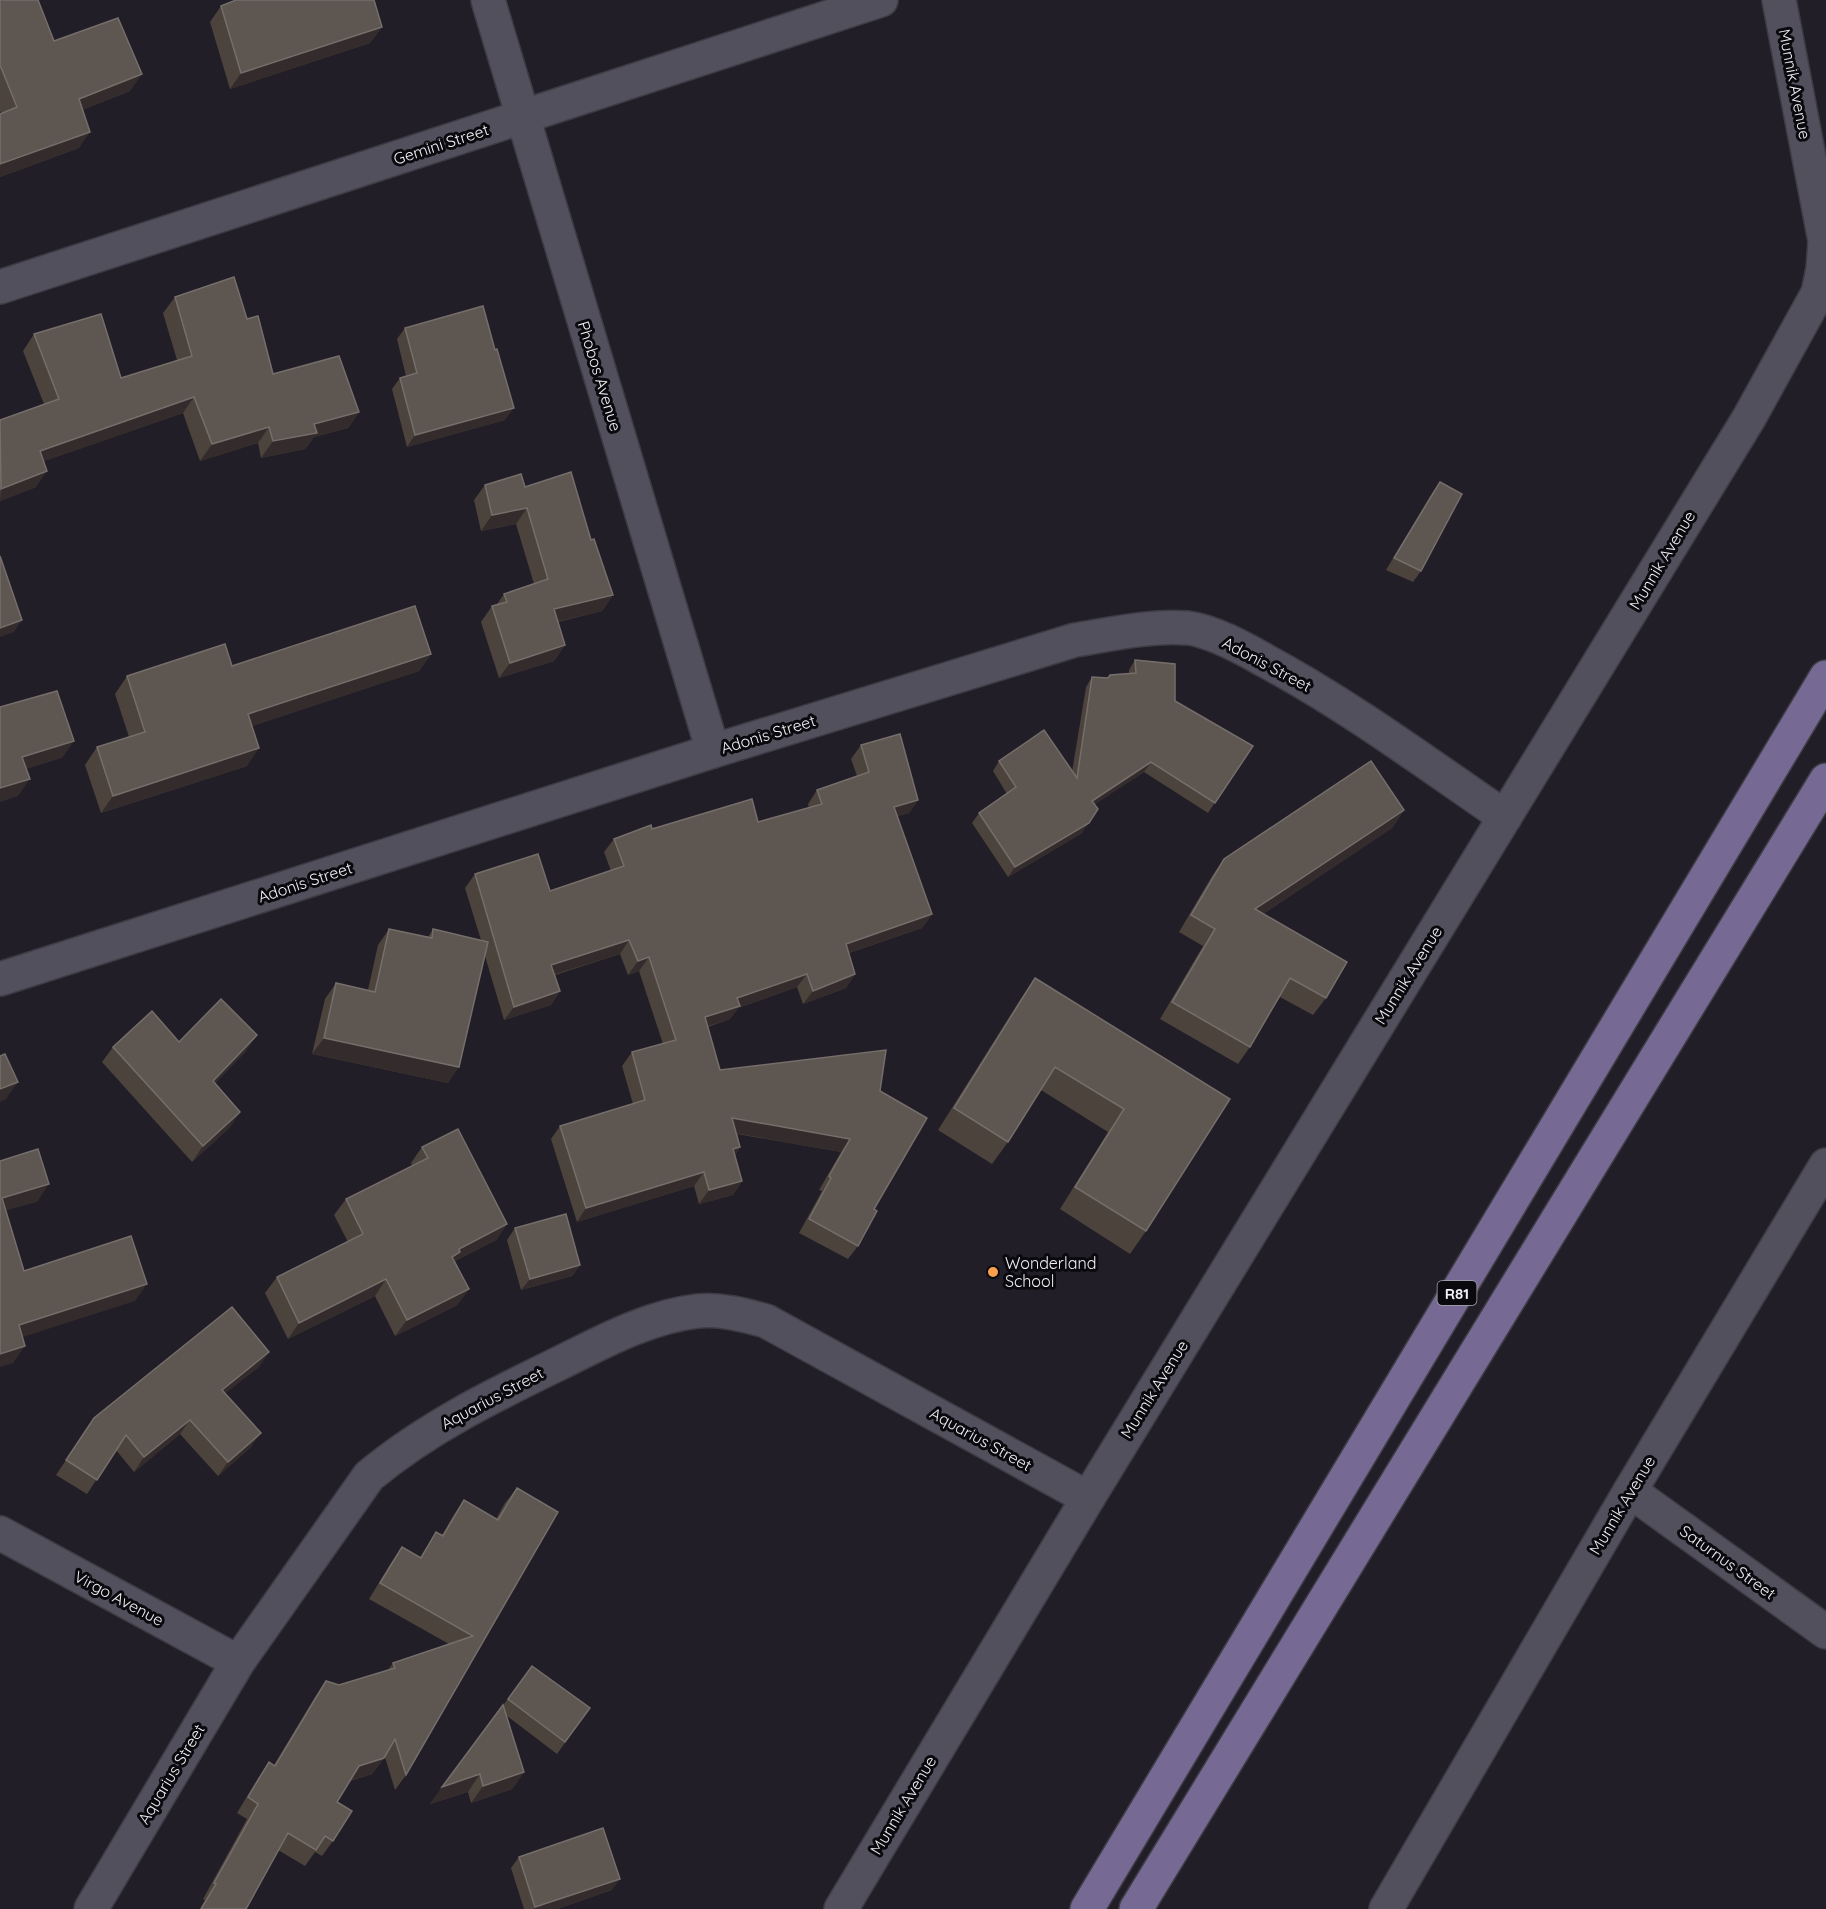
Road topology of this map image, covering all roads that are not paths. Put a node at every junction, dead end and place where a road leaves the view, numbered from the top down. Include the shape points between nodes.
1 (488, 0) edge
2 (882, 0) edge
3 (1779, 0) edge
4 (522, 118) junction
5 (0, 287) edge
6 (1826, 677) edge
7 (713, 751) junction
8 (1826, 780) edge
9 (1505, 817) junction
10 (0, 979) edge
11 (1826, 1165) edge
12 (1630, 1491) junction
13 (1088, 1498) junction
14 (0, 1533) edge
15 (1826, 1632) edge
16 (238, 1662) junction
17 (91, 1909) edge
18 (841, 1909) edge
19 (1087, 1909) edge
20 (1136, 1909) edge
21 (1386, 1909) edge

1 - 4 street, Phobos Avenue
2 - 4 street, Gemini Street
3 - 9 street, Munnik Avenue via 1825,241 1818,293 1749,418
4 - 5 street, Gemini Street
4 - 7 street, Phobos Avenue
6 - 19 main road, R81
7 - 9 street, Adonis Street via 1075,640 1136,630 1190,628 1230,641 1292,675
7 - 10 street, Adonis Street
8 - 20 main road, R81
9 - 13 street, Munnik Avenue
11 - 12 street, Munnik Avenue
12 - 15 street, Saturnus Street
12 - 21 street, Munnik Avenue
13 - 16 street, Aquarius Street via 766,1321 734,1312 698,1311 629,1329 475,1404 396,1453 369,1476
13 - 18 street, Munnik Avenue
14 - 16 street, Virgo Avenue
16 - 17 street, Aquarius Street

